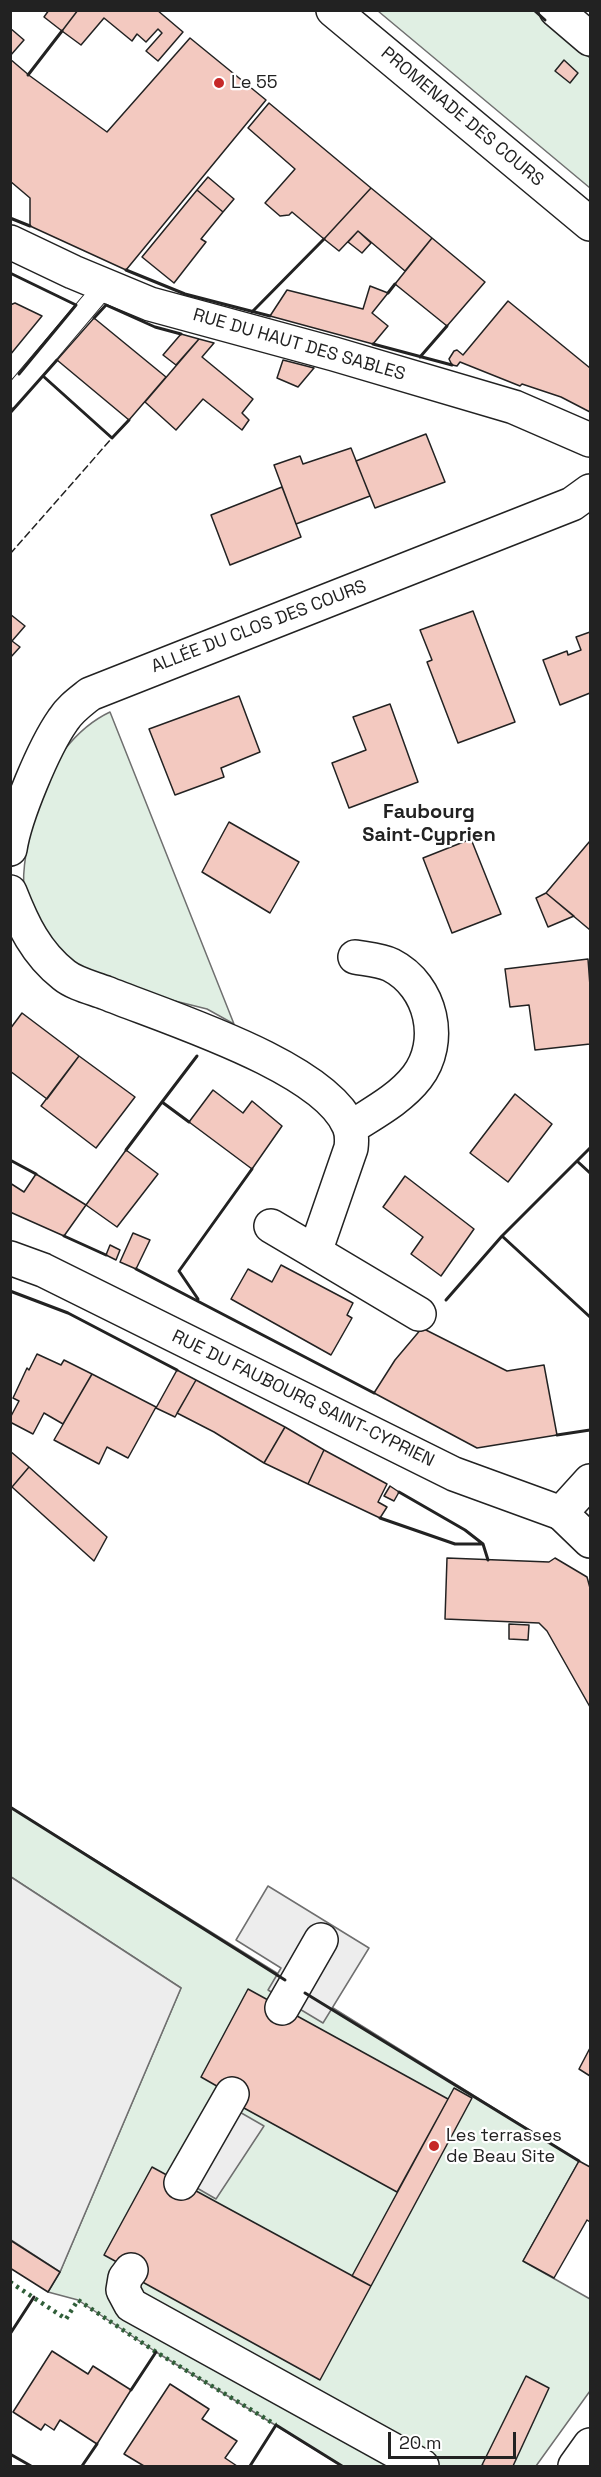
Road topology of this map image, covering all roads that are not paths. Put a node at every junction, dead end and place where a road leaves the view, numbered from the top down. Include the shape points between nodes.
1 (333, 10) edge
2 (556, 10) edge
3 (591, 39) edge
4 (591, 224) edge
5 (10, 242) edge
6 (105, 286) junction
7 (10, 398) edge
8 (591, 440) edge
9 (591, 491) edge
10 (10, 849) edge
11 (10, 892) edge
12 (355, 957) dead end
13 (350, 1128) junction
14 (271, 1226) dead end
15 (315, 1252) junction
16 (10, 1258) edge
17 (419, 1314) dead end
18 (591, 1481) edge
19 (561, 1513) junction
20 (591, 1541) edge
21 (321, 1940) dead end
22 (282, 2008) dead end
23 (232, 2094) dead end
24 (181, 2183) dead end
25 (131, 2270) dead end
26 (591, 2445) edge
27 (422, 2466) edge
28 (575, 2466) edge

1 - 4 street, PROMENADE DES COURS
2 - 3 street
5 - 6 street, RUE DU HAUT DES SABLES
6 - 7 lane
6 - 8 street, RUE DU HAUT DES SABLES via 150,304 514,407
9 - 10 street, ALLÉE DU CLOS DES COURS via 572,504 90,694 72,709 55,733 27,795
11 - 13 street via 28,934 66,977 232,1040 307,1082 333,1103
12 - 13 street via 391,965 416,987 428,1009 432,1035 425,1062 409,1086
13 - 15 street via 351,1148
14 - 15 street
15 - 17 street
16 - 19 street, RUE DU FAUBOURG SAINT-CYPRIEN via 53,1275 454,1474
18 - 19 street
19 - 20 street
21 - 22 street
23 - 24 street
25 - 27 street via 123,2290 131,2305
26 - 28 street

